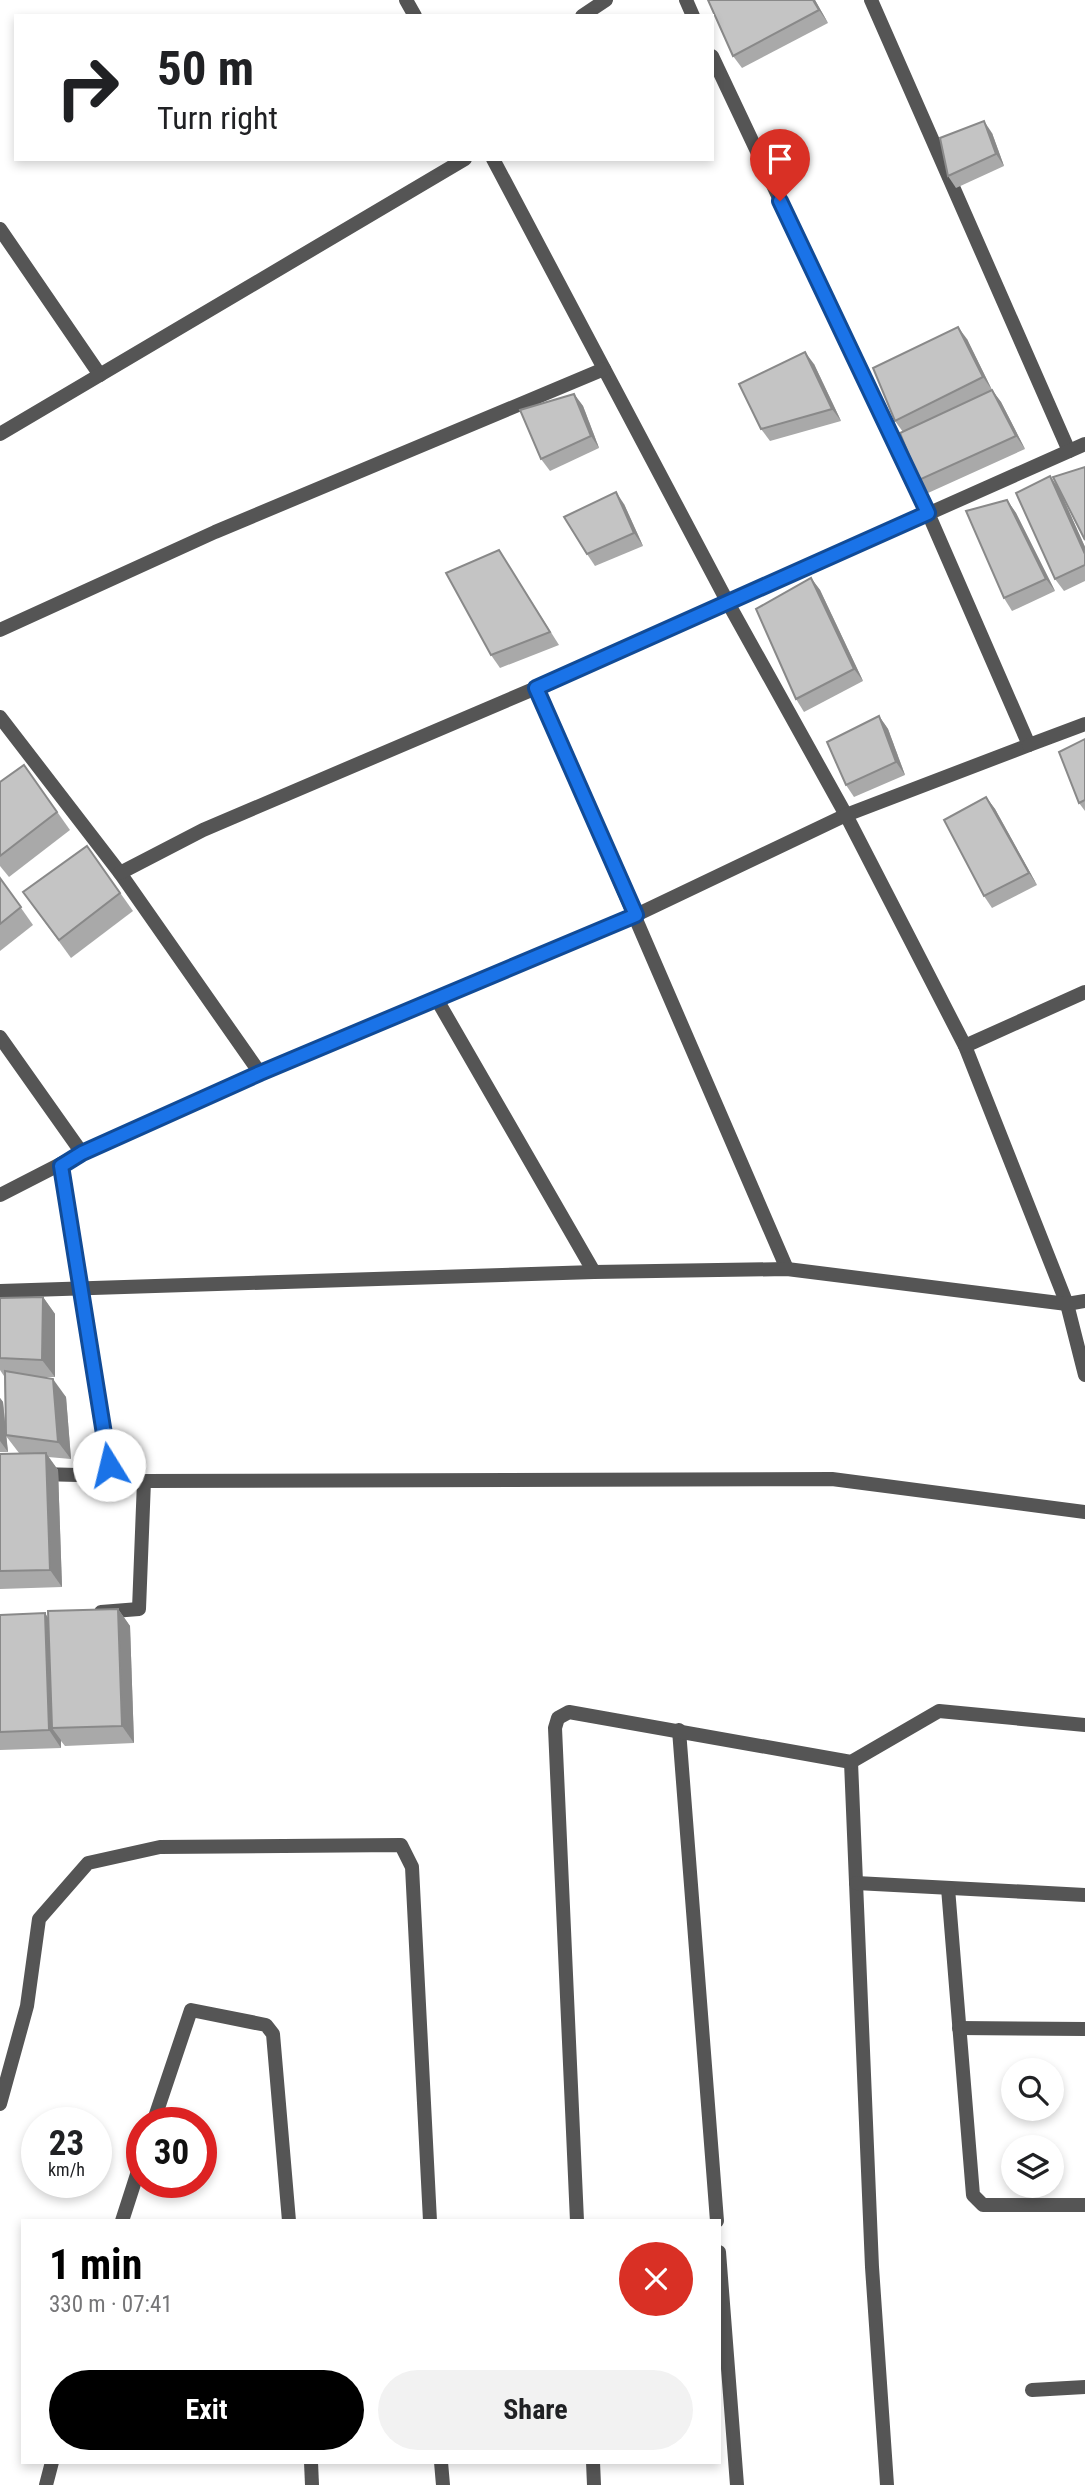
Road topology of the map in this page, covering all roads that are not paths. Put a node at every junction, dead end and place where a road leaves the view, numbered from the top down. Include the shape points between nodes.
1 (606, 0) edge
2 (872, 0) edge
3 (585, 14) edge
4 (714, 60) edge
5 (462, 161) edge
6 (494, 161) edge
7 (0, 229) edge
8 (604, 369) junction
9 (100, 375) junction
10 (0, 434) edge
11 (1085, 444) edge
12 (1069, 451) junction
13 (928, 513) junction
14 (727, 601) junction
15 (0, 630) edge
16 (536, 688) junction
17 (0, 717) edge
18 (1085, 724) edge
19 (1029, 746) junction
20 (846, 815) junction
21 (120, 873) junction
22 (636, 915) junction
23 (1085, 992) edge
24 (436, 998) junction
25 (0, 1037) edge
26 (965, 1046) junction
27 (260, 1073) junction
28 (82, 1153) junction
29 (61, 1166) junction
30 (0, 1195) edge
31 (787, 1269) junction
32 (594, 1272) junction
33 (0, 1291) edge
34 (82, 1291) junction
35 (1085, 1301) edge
36 (1067, 1304) junction
37 (1085, 1375) edge
38 (26, 1473) edge
39 (115, 1476) junction
40 (144, 1481) junction
41 (1085, 1512) edge
42 (84, 1613) edge
43 (1085, 1725) edge
44 (679, 1730) junction
45 (851, 1762) junction
46 (856, 1883) junction
47 (948, 1888) junction
48 (1085, 1895) edge
49 (958, 2028) junction
50 (1085, 2029) edge
51 (0, 2104) edge
52 (158, 2107) edge
53 (129, 2198) edge
54 (1085, 2205) edge
55 (123, 2219) edge
56 (289, 2219) edge
57 (430, 2219) edge
58 (578, 2219) edge
59 (717, 2219) edge
60 (721, 2278) edge
61 (1085, 2386) edge
62 (1032, 2390) dead end
63 (51, 2464) edge
64 (311, 2464) edge
65 (441, 2464) edge
66 (593, 2464) edge
67 (46, 2485) edge
68 (312, 2485) edge
69 (443, 2485) edge
70 (594, 2485) edge
71 (737, 2485) edge
72 (887, 2485) edge

1 - 3 street
2 - 12 street
4 - 13 street
5 - 9 street
6 - 8 street
7 - 9 street
8 - 14 street
8 - 15 street via 215,532
9 - 10 street
11 - 12 street
12 - 13 street
13 - 14 street
13 - 19 street
14 - 16 street
14 - 20 street
16 - 21 street via 203,830
16 - 22 street
17 - 21 street
18 - 19 street
19 - 20 street
20 - 22 street
20 - 26 street
21 - 27 street
22 - 24 street
22 - 31 street
23 - 26 street
24 - 27 street
24 - 32 street
25 - 28 street
26 - 36 street
27 - 28 street
28 - 29 street
29 - 30 street
29 - 34 street
31 - 32 street
31 - 36 street
32 - 34 street
33 - 34 street
34 - 39 street via 109,1465
35 - 36 street
36 - 37 street
38 - 39 street
39 - 40 street
40 - 41 street via 832,1479
40 - 42 street via 139,1609
43 - 45 street via 939,1711
44 - 45 street
44 - 58 street via 569,1712 558,1718 555,1728
44 - 59 street
45 - 46 street
46 - 47 street
46 - 72 street via 872,2267
47 - 48 street
47 - 49 street
49 - 50 street
49 - 54 street via 975,2199 983,2204
51 - 57 street via 27,2006 39,1919 88,1863 160,1847 401,1845 412,1867
52 - 56 street via 191,2010 266,2025 273,2035
53 - 55 street
60 - 71 street
61 - 62 street
63 - 67 street
64 - 68 street
65 - 69 street
66 - 70 street

